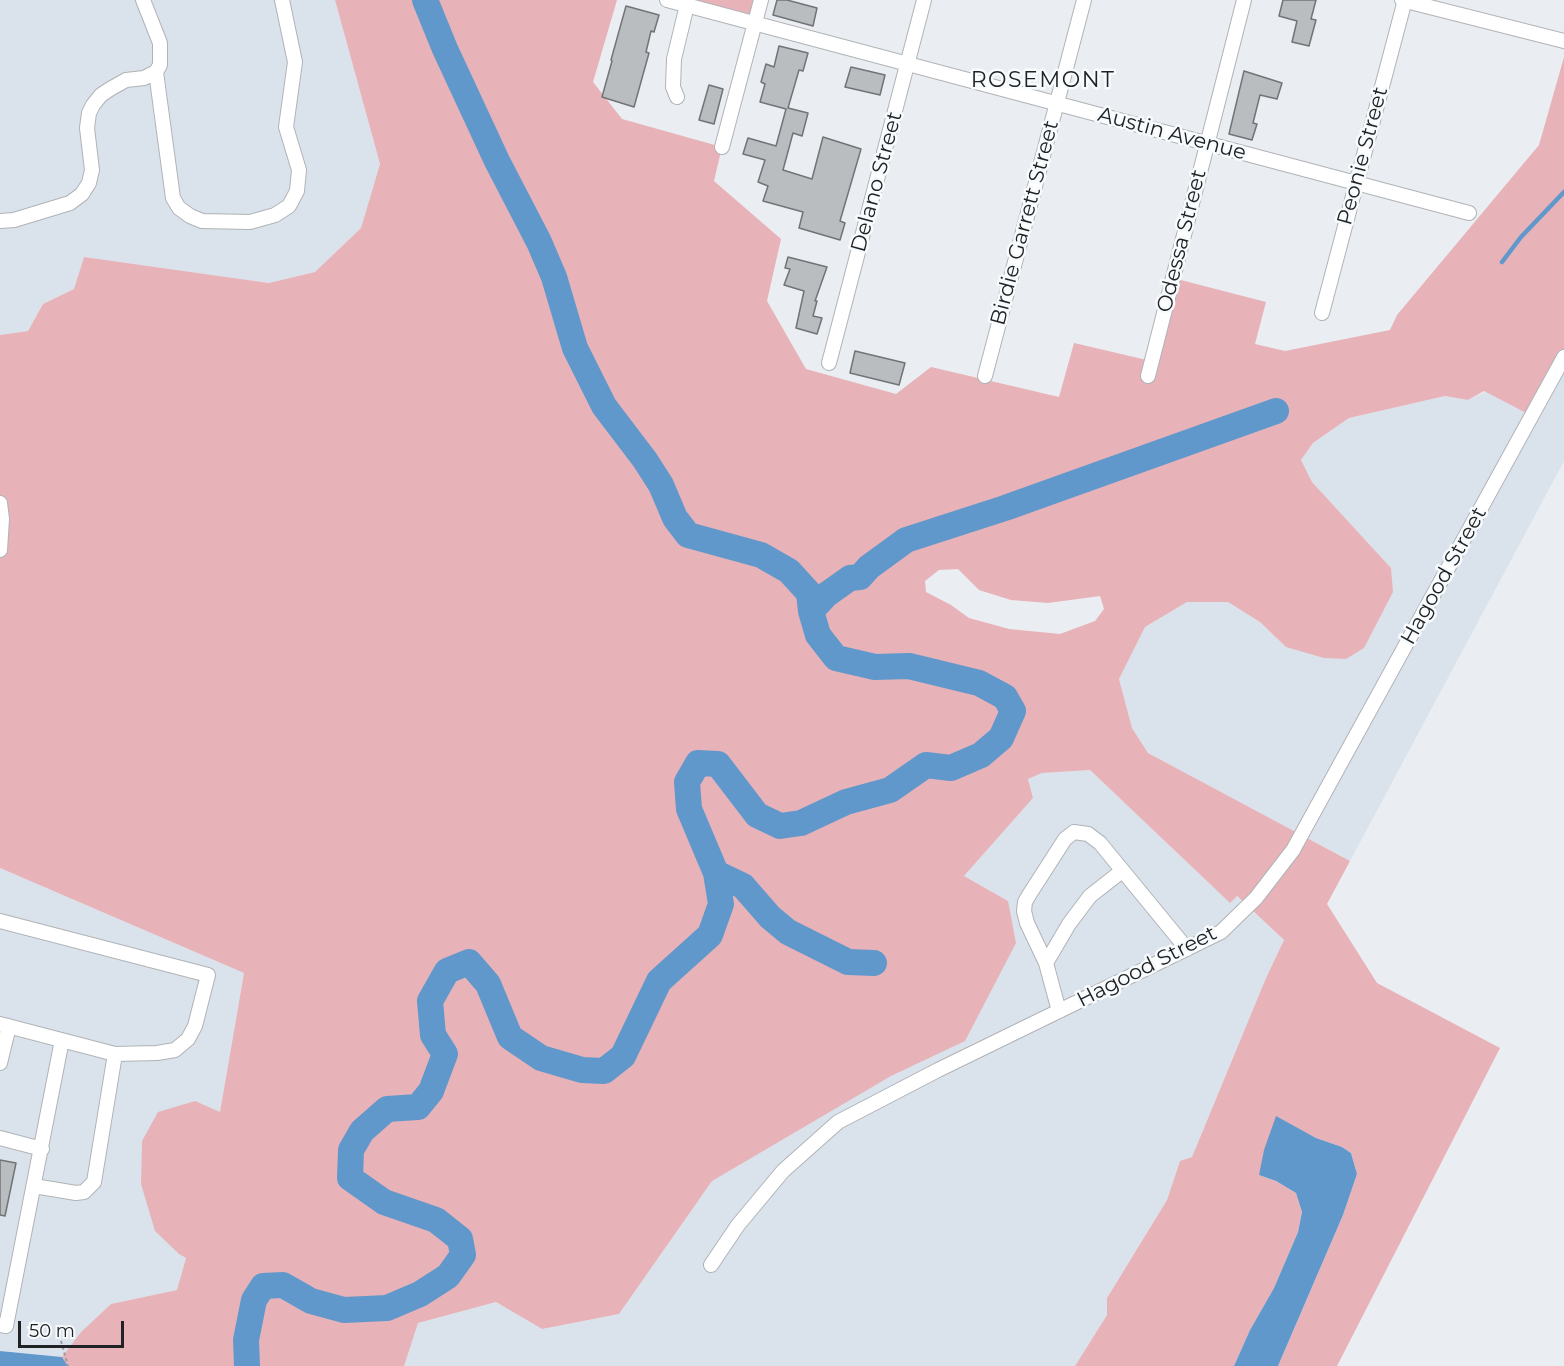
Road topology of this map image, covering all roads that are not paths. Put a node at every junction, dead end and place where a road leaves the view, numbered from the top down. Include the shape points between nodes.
1 (143, 0) edge
2 (282, 0) edge
3 (667, 0) edge
4 (761, 0) edge
5 (924, 0) edge
6 (1084, 0) edge
7 (1244, 0) edge
8 (1404, 0) edge
9 (687, 5) junction
10 (755, 23) junction
11 (1564, 41) edge
12 (907, 65) junction
13 (156, 72) junction
14 (677, 98) dead end
15 (1057, 104) junction
16 (1207, 144) junction
17 (722, 147) dead end
18 (1356, 184) junction
19 (1469, 213) dead end
20 (0, 221) edge
21 (1322, 313) dead end
22 (1564, 357) edge
23 (830, 363) dead end
24 (985, 376) dead end
25 (1148, 376) dead end
26 (0, 503) edge
27 (0, 550) edge
28 (1122, 871) junction
29 (0, 921) edge
30 (1187, 949) junction
31 (1046, 963) junction
32 (1059, 1011) junction
33 (4, 1025) edge
34 (62, 1040) junction
35 (115, 1054) junction
36 (0, 1063) edge
37 (0, 1138) edge
38 (42, 1149) junction
39 (34, 1186) junction
40 (711, 1265) dead end
41 (0, 1325) edge

1 - 13 street via 160,43 161,60
2 - 13 street via 295,62 286,127 299,170 297,191 289,206 275,215 250,222 202,221 179,208 173,198
3 - 9 street, Austin Avenue
4 - 10 street
5 - 12 street, Delano Street
6 - 15 street, Birdie Garrett Street
7 - 16 street, Odessa Street
8 - 11 street
8 - 18 street, Peonie Street
9 - 10 street, Austin Avenue
9 - 14 street via 674,59 673,87
10 - 12 street, Austin Avenue
10 - 17 street
12 - 15 street, Austin Avenue
12 - 23 street, Delano Street
13 - 20 street via 126,80 101,95 93,105 87,128 92,170 82,194 70,203
15 - 16 street, Austin Avenue
15 - 24 street, Birdie Garrett Street
16 - 18 street, Austin Avenue
16 - 25 street, Odessa Street
18 - 19 street, Austin Avenue
18 - 21 street, Peonie Street
22 - 30 street, Hagood Street via 1293,850 1256,898 1221,932
26 - 27 street
28 - 30 street
28 - 31 street via 1090,896
28 - 31 street via 1088,834 1074,832 1065,839 1025,902 1027,923
29 - 35 street via 208,975 188,1039 175,1050
30 - 32 street, Hagood Street
31 - 32 street
32 - 40 street, Hagood Street via 838,1122 783,1171
33 - 34 street
33 - 36 street
34 - 35 street
34 - 38 street
35 - 39 street via 94,1182 84,1192 76,1193
37 - 38 street
38 - 39 street
39 - 41 street via 6,1326

